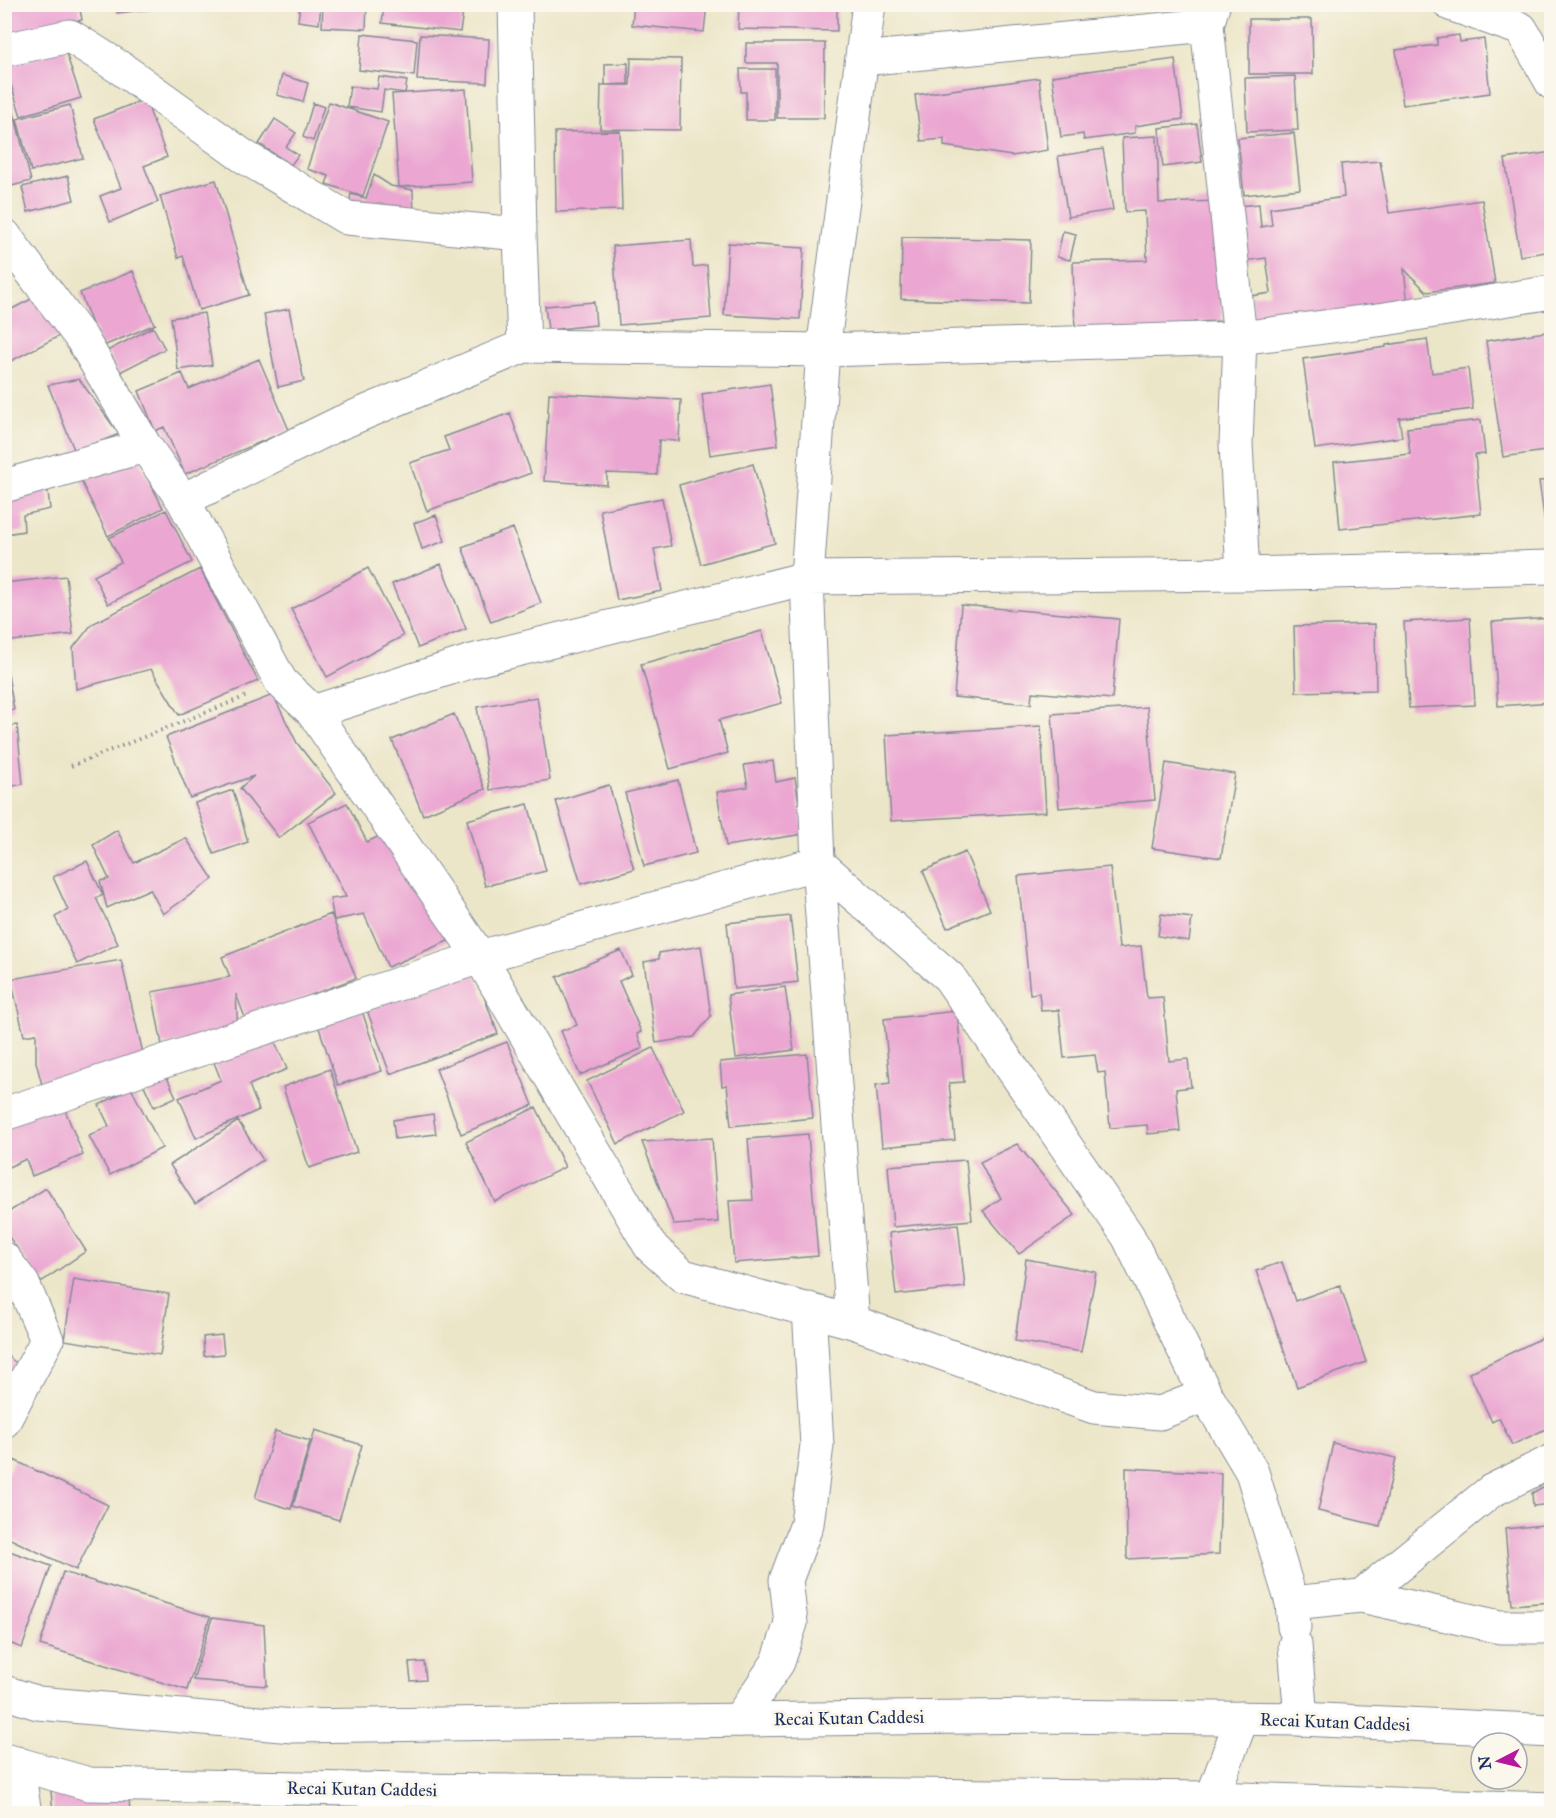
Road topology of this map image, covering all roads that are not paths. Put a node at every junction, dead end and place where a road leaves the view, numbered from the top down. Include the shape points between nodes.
1 (515, 4) edge
2 (869, 4) edge
3 (1450, 4) edge
4 (1210, 15) edge
5 (4, 50) edge
6 (862, 59) junction
7 (1551, 83) edge
8 (520, 234) junction
9 (4, 235) edge
10 (1551, 292) edge
11 (1239, 338) junction
12 (524, 346) junction
13 (823, 350) junction
14 (145, 446) junction
15 (4, 486) edge
16 (183, 500) junction
17 (1551, 567) edge
18 (1243, 574) junction
19 (807, 578) junction
20 (313, 712) junction
21 (818, 863) junction
22 (480, 957) junction
23 (4, 1114) edge
24 (4, 1259) edge
25 (809, 1309) junction
26 (853, 1322) junction
27 (1206, 1395) junction
28 (4, 1420) edge
29 (1551, 1461) edge
30 (1361, 1596) junction
31 (1294, 1625) junction
32 (1551, 1627) edge
33 (4, 1692) edge
34 (1242, 1718) junction
35 (1301, 1719) junction
36 (739, 1720) junction
37 (1551, 1731) edge
38 (11, 1762) edge
39 (375, 1801) edge
40 (1209, 1806) edge
41 (1551, 1809) edge
42 (25, 1814) edge

1 - 8 street
2 - 6 street
3 - 7 street via 1521,29
4 - 6 street
4 - 11 street
5 - 8 street via 70,36 243,156 347,218
6 - 13 street
8 - 12 street
9 - 14 street via 82,339
10 - 11 street via 1385,320
11 - 13 street
11 - 18 street via 1236,444
12 - 13 street
12 - 16 street via 340,423
13 - 19 street
14 - 15 street
14 - 16 street
16 - 20 street via 281,682
17 - 18 street
18 - 19 street
19 - 20 street via 472,661
19 - 21 street
20 - 22 street
21 - 22 street
21 - 26 street
21 - 27 street via 949,977 1128,1236
22 - 23 street
22 - 25 street via 650,1246 683,1276
24 - 28 street via 23,1284 47,1340
25 - 26 street
25 - 36 street via 817,1445 807,1524 786,1580 792,1623 778,1662
26 - 27 street via 1094,1407 1160,1413
27 - 31 street via 1252,1472
29 - 30 street via 1491,1491
30 - 31 street
30 - 32 street via 1500,1627
31 - 35 street
33 - 36 street, Recai Kutan Caddesi via 38,1703 292,1726
34 - 35 street, Recai Kutan Caddesi
34 - 36 street, Recai Kutan Caddesi
34 - 40 street
35 - 37 street, Recai Kutan Caddesi
38 - 39 street, Recai Kutan Caddesi via 89,1784
38 - 42 street
39 - 40 street, Recai Kutan Caddesi
40 - 41 street, Recai Kutan Caddesi

